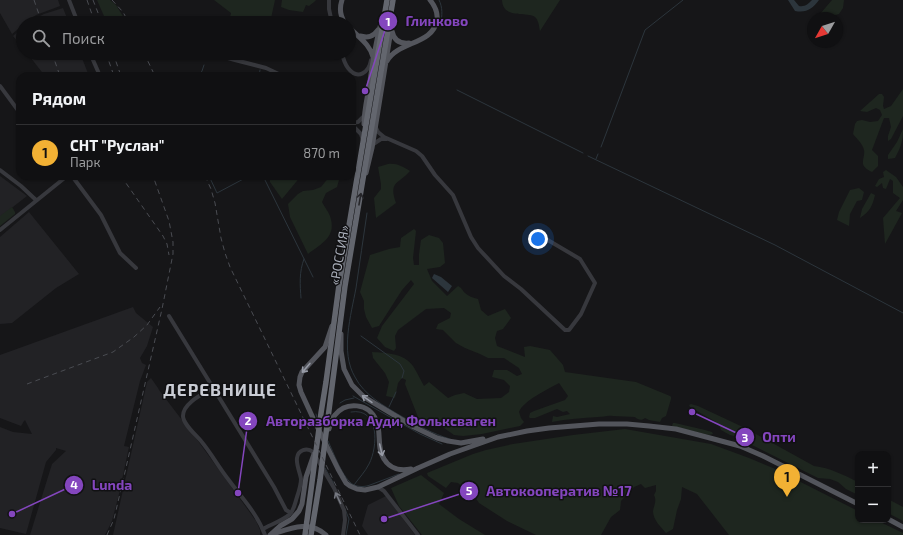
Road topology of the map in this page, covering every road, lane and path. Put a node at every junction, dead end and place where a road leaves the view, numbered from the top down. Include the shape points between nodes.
1 (69, 0) edge
2 (329, 0) edge
3 (342, 0) edge
4 (387, 0) edge
5 (393, 0) edge
6 (430, 0) edge
7 (388, 9) junction
8 (75, 16) edge
9 (331, 16) edge
10 (342, 16) edge
11 (379, 29) junction
12 (391, 30) junction
13 (356, 34) edge
14 (359, 36) junction
15 (412, 43) junction
16 (372, 53) junction
17 (93, 60) edge
18 (235, 60) edge
19 (344, 60) edge
20 (373, 62) junction
21 (385, 65) junction
22 (98, 72) edge
23 (274, 72) edge
24 (353, 72) edge
25 (356, 73) edge
26 (383, 79) junction
27 (0, 86) edge
28 (376, 100) junction
29 (16, 108) edge
30 (364, 116) junction
31 (356, 123) edge
32 (375, 126) junction
33 (356, 128) edge
34 (365, 135) junction
35 (388, 139) junction
36 (364, 142) junction
37 (372, 145) junction
38 (0, 170) edge
39 (61, 180) edge
40 (75, 180) edge
41 (362, 185) junction
42 (36, 200) junction
43 (0, 230) edge
44 (537, 237) dead end
45 (136, 268) dead end
46 (338, 311) junction
47 (169, 316) dead end
48 (213, 388) junction
49 (328, 427) junction
50 (492, 438) junction
51 (448, 442) junction
52 (450, 454) junction
53 (313, 465) junction
54 (420, 467) junction
55 (378, 487) junction
56 (855, 502) edge
57 (291, 513) junction
58 (891, 521) edge
59 (903, 527) edge
60 (263, 529) junction
61 (265, 535) edge
62 (270, 535) edge
63 (304, 535) edge
64 (312, 535) edge
65 (326, 535) edge
66 (343, 535) edge
67 (418, 535) edge

1 - 8 street
2 - 9 street
3 - 10 main road
4 - 7 highway, «РОССИЯ»
5 - 7 highway, «РОССИЯ»
6 - 15 main road via 437,11 435,26 427,36
7 - 11 main road
7 - 12 main road
7 - 28 highway, «РОССИЯ»
7 - 34 highway, «РОССИЯ»
11 - 14 main road via 370,37
11 - 20 main road
12 - 15 main road via 397,41
12 - 21 main road
13 - 14 main road
14 - 16 main road
15 - 21 main road via 394,52
16 - 20 main road
16 - 25 street via 369,67 364,73
17 - 22 street
18 - 23 street
19 - 24 street
20 - 30 main road
21 - 26 main road
26 - 28 main road
26 - 32 main road
27 - 29 street
28 - 41 highway, «РОССИЯ»
30 - 31 street
30 - 34 main road
32 - 35 street via 380,134
32 - 37 main road
33 - 36 street
34 - 36 highway, «РОССИЯ»
35 - 37 street via 383,138
35 - 44 street via 422,156 452,195 478,248 504,276 567,331 581,314 594,283 580,259 541,236
36 - 46 highway, «РОССИЯ» via 345,251
37 - 41 main road
38 - 42 street
39 - 42 street
40 - 45 street via 101,216 120,253
46 -> 41 highway, «РОССИЯ»
42 - 43 street
46 - 49 highway, «РОССИЯ»
51 -> 46 main road via 430,435 371,402 354,388 341,357
46 - 53 highway, «РОССИЯ»
46 -> 55 main road via 325,348 302,372 300,387 345,481 360,490
47 - 48 street
48 - 57 street via 286,510
48 - 60 street via 188,404 183,419 253,511
49 -> 54 main road via 334,416 344,408 365,408 376,420 380,450 386,462 401,470
49 - 64 highway, «РОССИЯ»
50 - 51 main road
50 - 52 main road
50 - 56 main road via 527,431 587,425 627,424 671,429 750,450
51 - 52 main road via 451,446
52 - 54 main road
53 - 62 main road via 306,477 302,504 298,512
53 - 63 highway, «РОССИЯ»
54 - 55 main road
55 - 67 street via 384,491
57 - 60 street
66 -> 57 street via 344,510 334,488 309,449 301,451 297,457 301,483
58 - 59 main road
60 - 61 street
62 - 65 main road via 306,526 318,529

